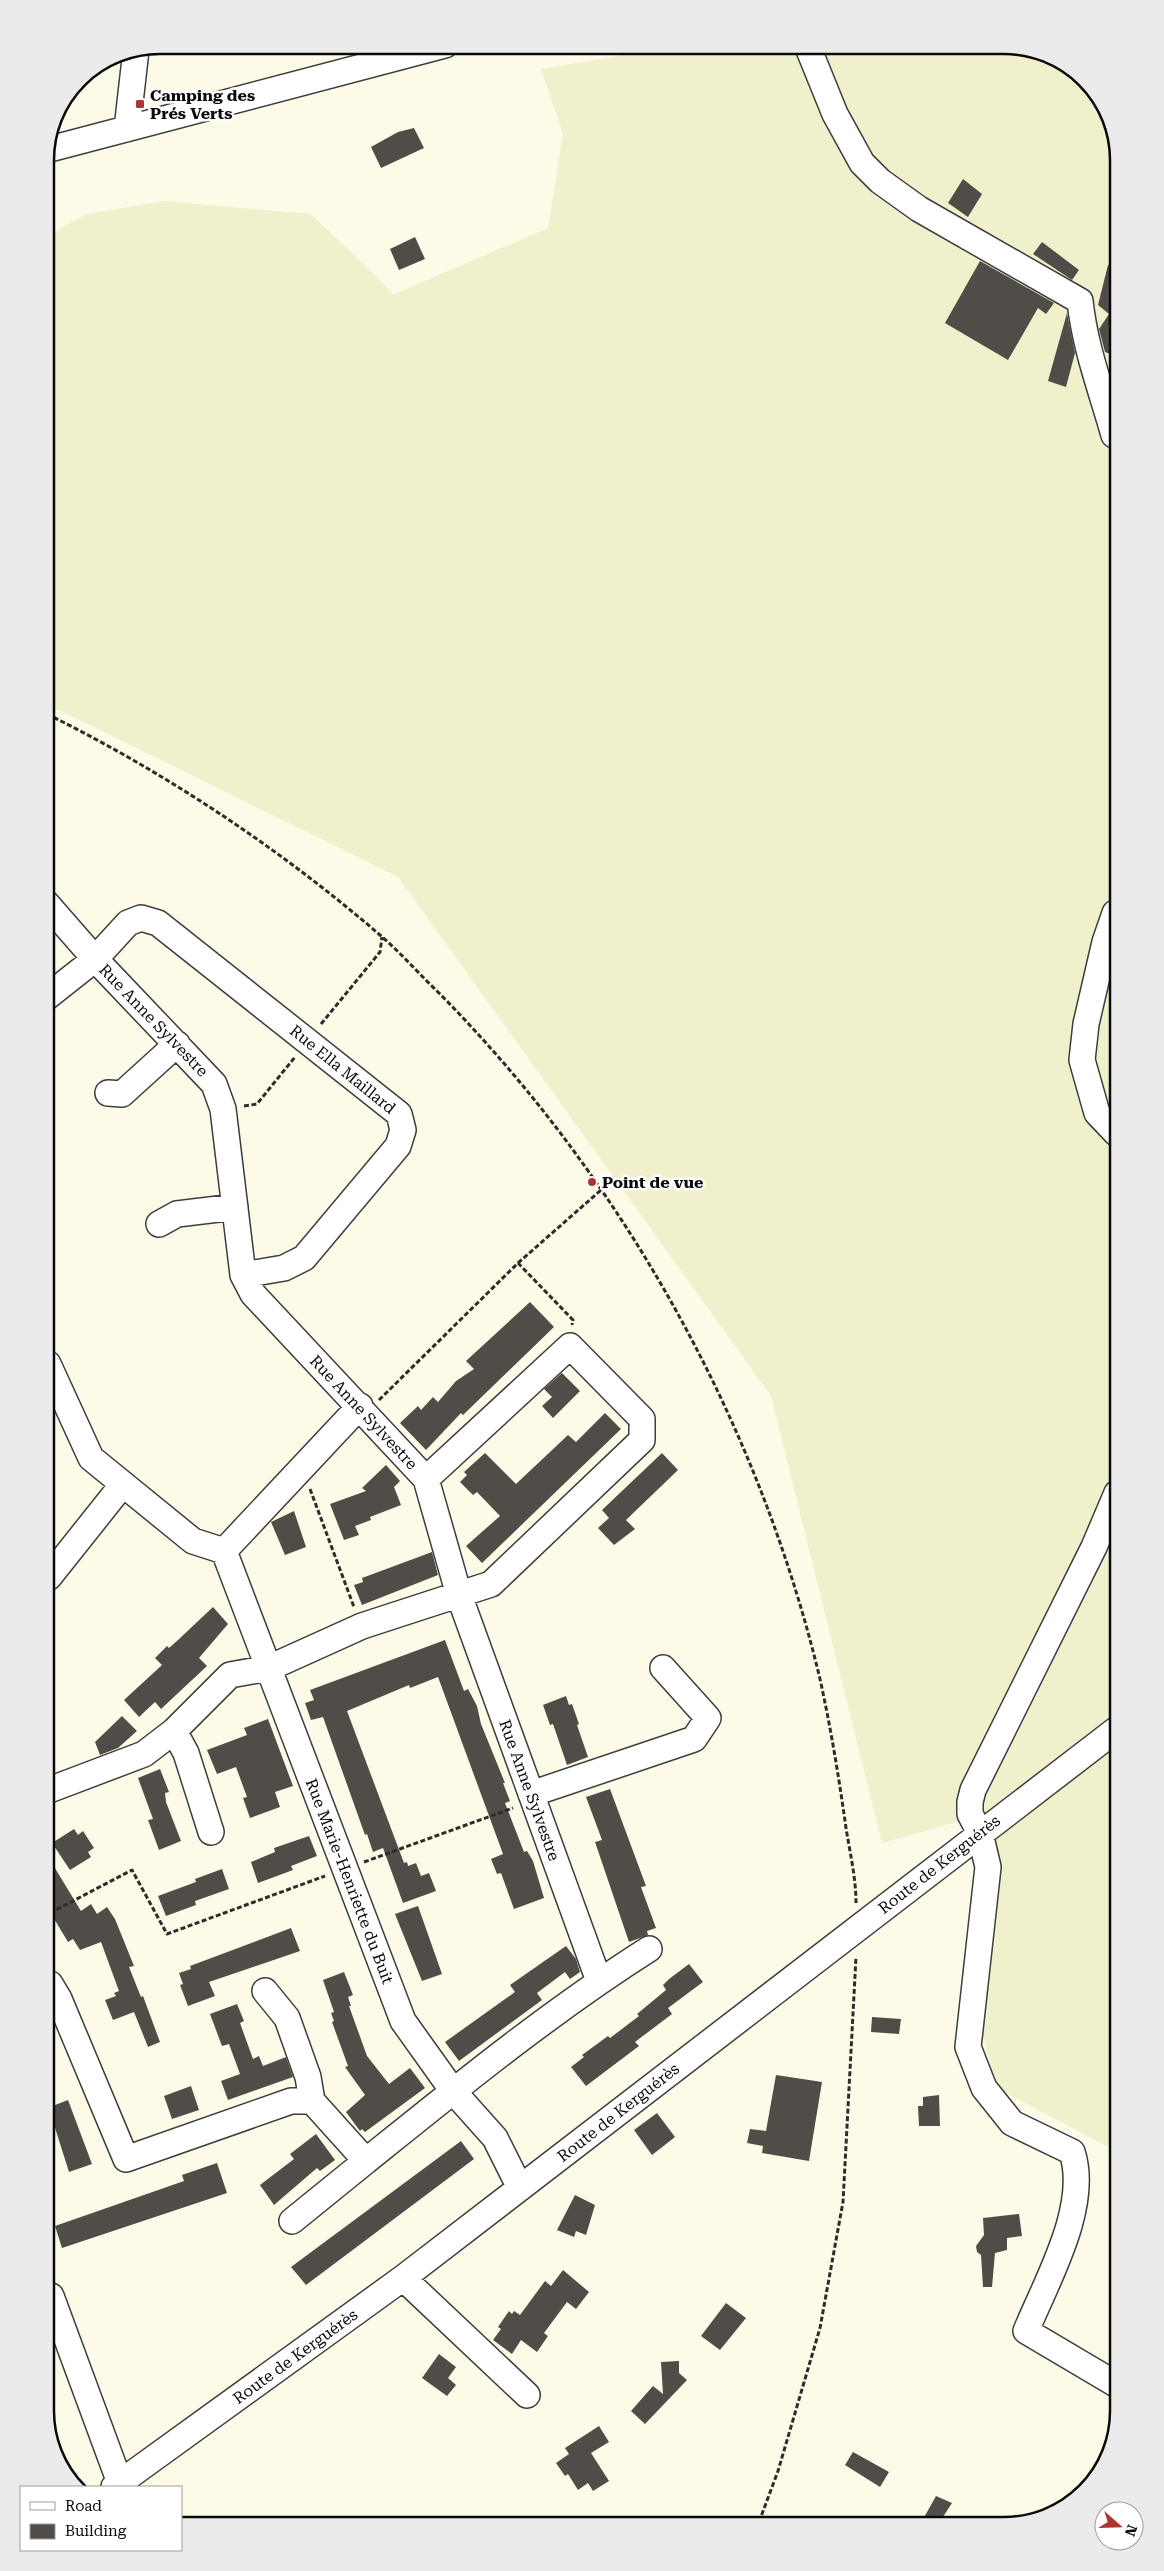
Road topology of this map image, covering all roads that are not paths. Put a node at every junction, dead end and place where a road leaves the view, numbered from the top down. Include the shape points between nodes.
1 (411, 54) edge
2 (812, 54) edge
3 (135, 57) edge
4 (127, 128) junction
5 (55, 148) edge
6 (1110, 423) edge
7 (54, 912) edge
8 (1110, 928) edge
9 (95, 958) junction
10 (54, 992) edge
11 (177, 1044) junction
12 (108, 1093) dead end
13 (1110, 1127) edge
14 (235, 1207) junction
15 (158, 1224) dead end
16 (243, 1275) junction
17 (54, 1377) edge
18 (363, 1410) junction
19 (426, 1479) junction
20 (123, 1484) junction
21 (1110, 1508) edge
22 (224, 1550) junction
23 (54, 1571) edge
24 (458, 1596) junction
25 (269, 1668) junction
26 (663, 1668) dead end
27 (174, 1732) junction
28 (1110, 1734) edge
29 (54, 1788) edge
30 (531, 1794) junction
31 (211, 1832) dead end
32 (980, 1833) junction
33 (649, 1949) dead end
34 (599, 1981) junction
35 (54, 1991) edge
36 (265, 1992) dead end
37 (453, 2091) junction
38 (312, 2101) junction
39 (366, 2161) junction
40 (520, 2188) junction
41 (292, 2221) dead end
42 (403, 2278) junction
43 (54, 2305) edge
44 (1110, 2381) edge
45 (527, 2395) dead end
46 (117, 2485) edge

1 - 4 street
2 - 6 street via 835,114 862,163 880,181 919,209 1080,301 1083,334
3 - 4 street
4 - 5 street
7 - 9 street, Rue Anne Sylvestre
8 - 13 street via 1086,1024 1082,1060 1097,1113
9 - 10 street, Rue Ella Maillard
9 - 11 street, Rue Anne Sylvestre
9 - 16 street, Rue Ella Maillard via 128,923 140,918 158,922 399,1114 403,1130 398,1146 304,1258 284,1268
11 - 12 street via 122,1094
11 - 14 street, Rue Anne Sylvestre via 214,1084 223,1109
14 - 15 street via 177,1214
14 - 16 street, Rue Anne Sylvestre
16 - 18 street, Rue Anne Sylvestre via 253,1294
17 - 20 street via 91,1458
18 - 19 street, Rue Anne Sylvestre
18 - 22 street
19 - 24 street, Rue Anne Sylvestre
19 - 24 street via 570,1346 642,1419 642,1440 491,1584
20 - 22 street via 193,1541
20 - 23 street
21 - 32 street via 1094,1547 973,1790 970,1814
22 - 25 street, Rue Marie-Henriette du Buit
24 - 25 street via 362,1626
24 - 30 street, Rue Anne Sylvestre
25 - 27 street via 230,1675
25 - 37 street, Rue Marie-Henriette du Buit via 403,2020
26 - 30 street via 708,1718 694,1739
27 - 29 street via 144,1754
27 - 31 street via 186,1753
28 - 32 street, Route de Kerguérès
30 - 34 street, Rue Anne Sylvestre
32 - 40 street, Route de Kerguérès
32 - 44 street via 988,1867 968,2047 984,2088 1012,2123 1072,2152 1078,2175 1066,2233 1026,2331
33 - 34 street
34 - 37 street
35 - 38 street via 126,2159 292,2101
36 - 38 street via 287,2018 308,2077
37 - 39 street
37 - 40 street, Rue Marie-Henriette du Buit via 495,2138
38 - 39 street
39 - 41 street
40 - 42 street, Route de Kerguérès
42 - 45 street
42 - 46 street, Route de Kerguérès
43 - 46 street

